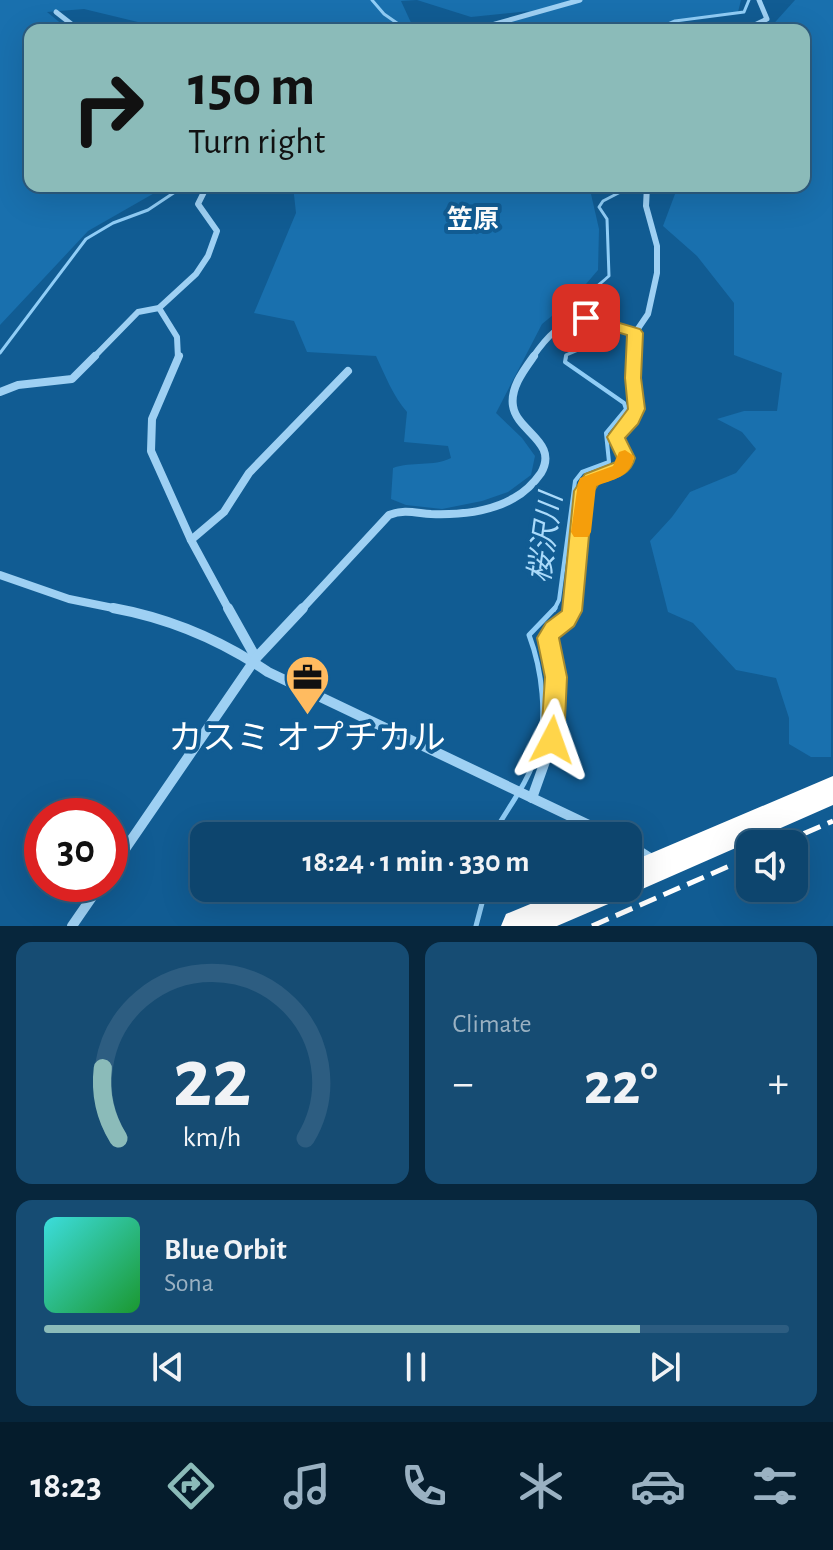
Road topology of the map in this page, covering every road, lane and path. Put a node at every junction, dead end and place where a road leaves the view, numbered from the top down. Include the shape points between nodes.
1 (580, 0) edge
2 (759, 0) edge
3 (56, 12) dead end
4 (71, 24) edge
5 (495, 24) edge
6 (757, 24) edge
7 (204, 192) edge
8 (647, 192) edge
9 (159, 308) junction
10 (635, 333) junction
11 (348, 371) dead end
12 (0, 392) edge
13 (191, 540) junction
14 (0, 575) edge
15 (255, 661) junction
16 (833, 790) edge
17 (528, 796) junction
18 (583, 822) edge
19 (128, 845) edge
20 (642, 853) edge
21 (660, 865) junction
22 (642, 873) edge
23 (89, 902) edge
24 (575, 902) edge
25 (72, 926) edge
26 (518, 926) edge

1 - 5 street
2 - 6 street via 767,19
3 - 4 street
7 - 9 street via 198,204 217,231 208,256
8 - 10 street via 656,278 649,314
9 - 12 street via 138,312 72,379 23,382
9 - 13 street via 177,337 179,355 152,419 151,451
10 - 15 street via 579,318 566,321 523,370 513,393 514,412 545,449 540,477 498,506 470,513 404,510 389,515
10 - 17 street via 637,409 616,437 626,458 619,470 592,478 584,491 572,611 548,638 556,677 552,740 548,760
11 - 13 street via 249,473 224,512
13 - 15 street
14 - 15 street via 69,599 151,615
15 - 17 street
15 - 19 street
16 - 21 highway
17 - 18 street
20 - 21 street
21 - 22 highway
23 - 25 street
24 - 26 highway

